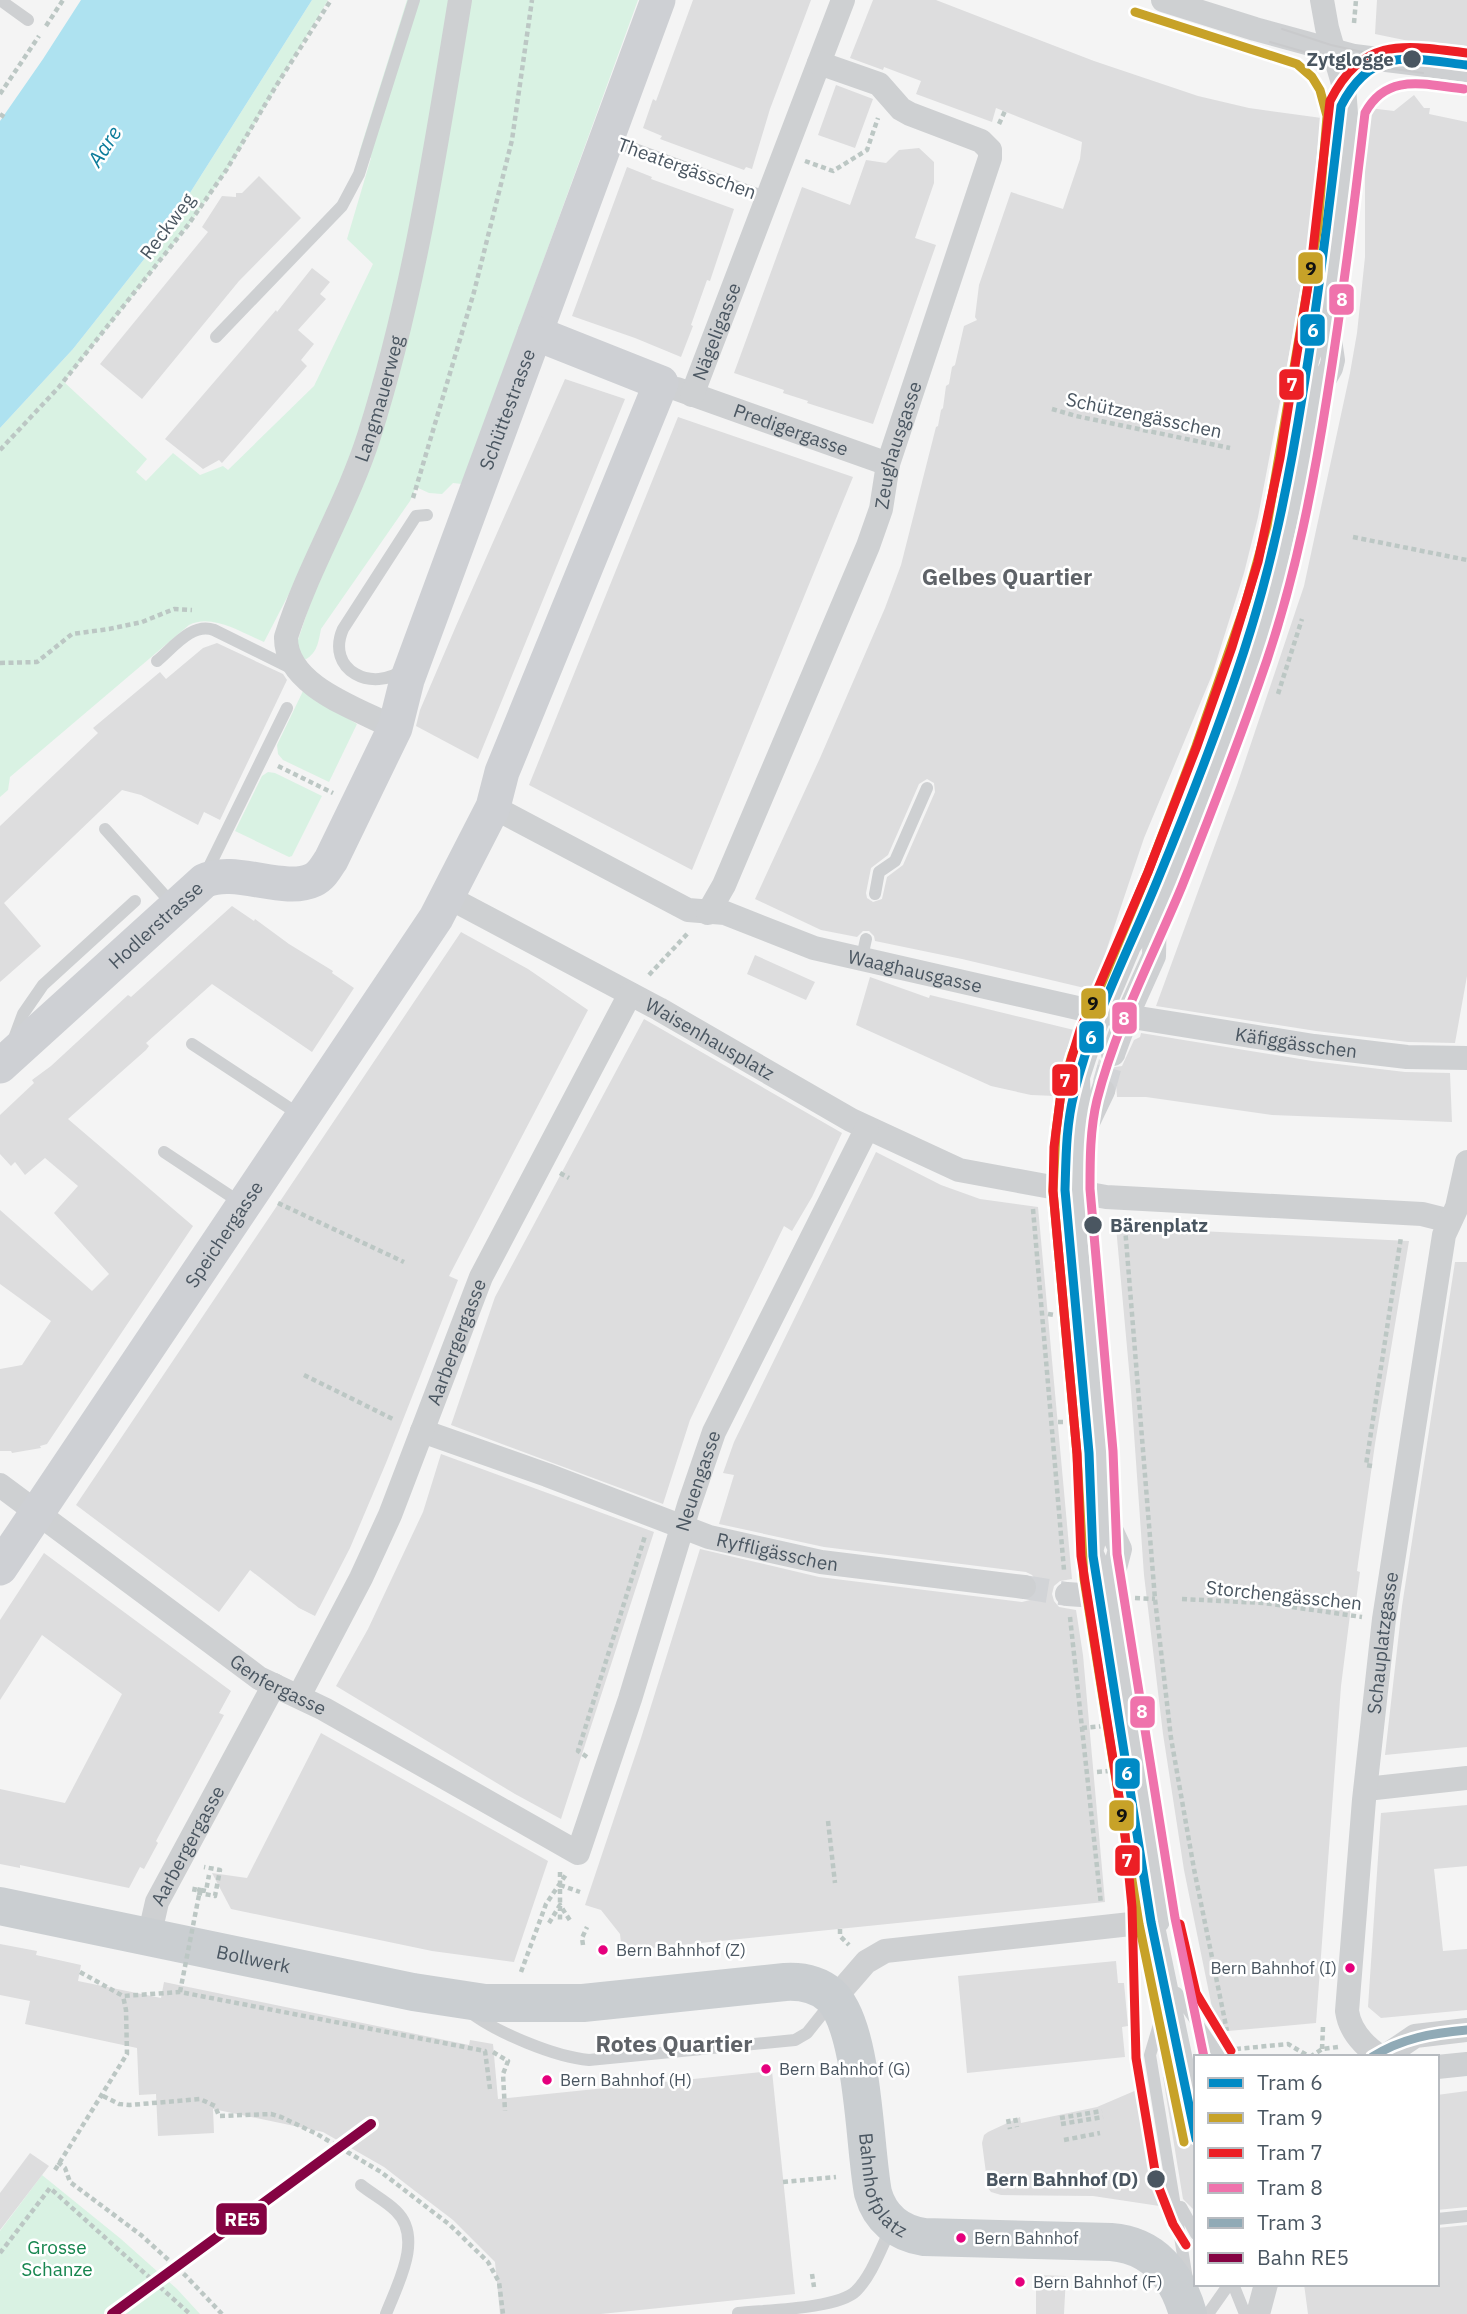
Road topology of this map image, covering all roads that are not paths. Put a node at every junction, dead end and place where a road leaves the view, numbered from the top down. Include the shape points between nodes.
1 (0, 0) edge
2 (414, 0) edge
3 (460, 0) edge
4 (658, 0) edge
5 (843, 0) edge
6 (1163, 0) edge
7 (1322, 0) edge
8 (28, 20) dead end
9 (1333, 51) junction
10 (819, 62) junction
11 (1467, 71) edge
12 (607, 139) junction
13 (768, 198) junction
14 (535, 333) junction
15 (216, 337) dead end
16 (677, 389) junction
17 (888, 464) junction
18 (427, 515) dead end
19 (414, 659) junction
20 (157, 661) dead end
21 (299, 672) junction
22 (287, 708) dead end
23 (395, 727) junction
24 (927, 788) dead end
25 (344, 805) joint
26 (493, 807) junction
27 (105, 829) dead end
28 (201, 883) junction
29 (875, 894) dead end
30 (448, 897) junction
31 (135, 901) dead end
32 (175, 907) junction
33 (1155, 908) junction
34 (708, 912) junction
35 (631, 994) junction
36 (1101, 1012) junction
37 (1127, 1016) junction
38 (192, 1044) dead end
39 (1113, 1054) tunnel mouth
40 (1467, 1058) edge
41 (1, 1065) edge
42 (1103, 1091) tunnel mouth
43 (303, 1118) junction
44 (867, 1128) junction
45 (1080, 1140) junction
46 (164, 1152) dead end
47 (1467, 1162) edge
48 (1074, 1192) junction
49 (259, 1203) junction
50 (1458, 1212) edge
51 (422, 1431) junction
52 (0, 1485) edge
53 (37, 1512) junction
54 (683, 1529) junction
55 (0, 1568) edge
56 (1024, 1587) tunnel mouth
57 (1067, 1594) tunnel mouth
58 (1110, 1594) junction
59 (274, 1685) junction
60 (299, 1696) junction
61 (1467, 1778) edge
62 (1366, 1789) junction
63 (569, 1858) joint
64 (0, 1906) edge
65 (1158, 1921) junction
66 (149, 1937) junction
67 (1171, 1984) junction
68 (454, 1999) junction
69 (834, 1999) junction
70 (1467, 2030) edge
71 (1225, 2053) edge
72 (1379, 2055) edge
73 (1385, 2055) edge
74 (1467, 2064) edge
75 (1439, 2067) edge
76 (1194, 2093) edge
77 (1171, 2177) junction
78 (361, 2185) dead end
79 (1467, 2216) edge
80 (1439, 2219) edge
81 (893, 2225) junction
82 (1194, 2230) edge
83 (1229, 2286) edge
84 (1232, 2286) edge
85 (1255, 2286) edge
86 (1265, 2286) edge
87 (817, 2309) edge
88 (740, 2313) edge
89 (386, 2314) edge
90 (1189, 2314) edge
91 (1208, 2314) edge
92 (1245, 2314) edge
93 (1256, 2314) edge

1 - 8 lane
2 - 15 lane via 359,174 342,206
3 - 21 street, Langmauerweg via 392,361 356,475 315,561 286,637 289,658
4 - 12 street, Schüttestrasse
5 - 10 street, Nägeligasse
6 - 9 street
7 - 9 street
9 - 11 street via 1369,60
9 - 33 street via 1346,94 1334,271 1327,320 1308,353 1311,402 1287,522 1245,672
10 - 13 street, Nägeligasse
10 - 17 street, Zeughausgasse via 879,84 901,109 999,148 989,163
12 - 13 lane, Theatergässchen
12 - 14 street, Schüttestrasse
13 - 16 street, Nägeligasse
14 - 16 street, Predigergasse
14 - 19 street, Schüttestrasse
16 - 17 street, Predigergasse
16 - 26 street, Nägeligasse via 502,772
17 - 34 street, Zeughausgasse via 881,509 854,584 724,885
18 - 19 lane via 416,516 343,629 338,645 347,667 372,680 401,672
19 - 23 street, Schüttestrasse
20 - 21 lane via 192,631 208,628
21 - 23 street, Langmauerweg via 323,692
22 - 28 lane
23 - 25 street, Schüttestrasse
24 - 29 lane via 895,861 881,870
25 - 28 street, Hodlerstrasse via 331,859 313,880 293,883 218,877
26 - 30 street
26 - 34 street via 681,906
27 - 32 lane
28 - 32 street, Hodlerstrasse
30 - 35 street, Waisenhausplatz
30 - 43 street, Speichergasse
31 - 41 lane via 43,985 23,1014
32 - 41 street, Hodlerstrasse
33 - 36 street via 1129,946
33 - 37 street via 1154,956
34 - 36 street, Waaghausgasse via 725,913 814,948 864,948
35 - 44 street, Waisenhausplatz
35 - 51 street, Aarbergergasse via 481,1277
36 - 37 street, Waaghausgasse
36 - 45 street via 1076,1084
37 - 39 street
37 - 40 street, Käfiggässchen via 1325,1048
38 - 43 lane
42 - 45 street
43 - 49 street, Speichergasse
44 - 48 street, Waisenhausplatz via 959,1170
44 - 54 street, Neuengasse via 714,1433
45 - 48 street
46 - 49 lane
47 - 50 street, Schauplatzgasse
48 - 50 street via 1422,1214
48 - 58 street via 1102,1510 1091,1552
49 - 53 street, Speichergasse
50 - 62 street, Schauplatzgasse via 1444,1235 1384,1619
51 - 54 street, Ryffligässchen
51 - 60 street, Aarbergergasse via 361,1578
52 - 53 street, Genfergasse
53 - 55 street, Speichergasse
53 - 59 street, Genfergasse
54 - 56 street, Ryffligässchen via 814,1561
54 - 63 street, Neuengasse via 630,1699
57 - 58 street
58 - 65 street
59 - 60 street, Genfergasse
59 - 66 street, Aarbergergasse via 157,1902
60 - 63 street, Genfergasse
61 - 62 street
62 - 72 street, Schauplatzgasse via 1347,2011 1354,2032
64 - 66 main road, Bollwerk
65 - 67 lane
65 - 69 street via 890,1950 869,1959
66 - 68 main road, Bollwerk
67 - 71 lane
67 - 76 lane
67 - 77 lane via 1150,2049
68 - 69 main road, Bollwerk via 515,1988 583,2003 796,1982 817,1987
68 - 69 lane via 488,2026 565,2057 589,2060 795,2040 807,2033
69 - 81 main road, Bahnhofplatz via 848,2024 854,2049 873,2193 878,2208
70 - 73 street via 1415,2036
74 - 75 street
77 - 82 lane
77 - 90 lane
78 - 89 lane via 396,2211 408,2235 406,2257
79 - 80 lane
81 - 87 lane via 858,2290
81 - 90 main road, Bahnhofplatz via 924,2237 1122,2243 1150,2254 1164,2266
83 - 91 lane
84 - 92 lane
85 - 93 lane
86 - 93 street
87 - 88 lane

